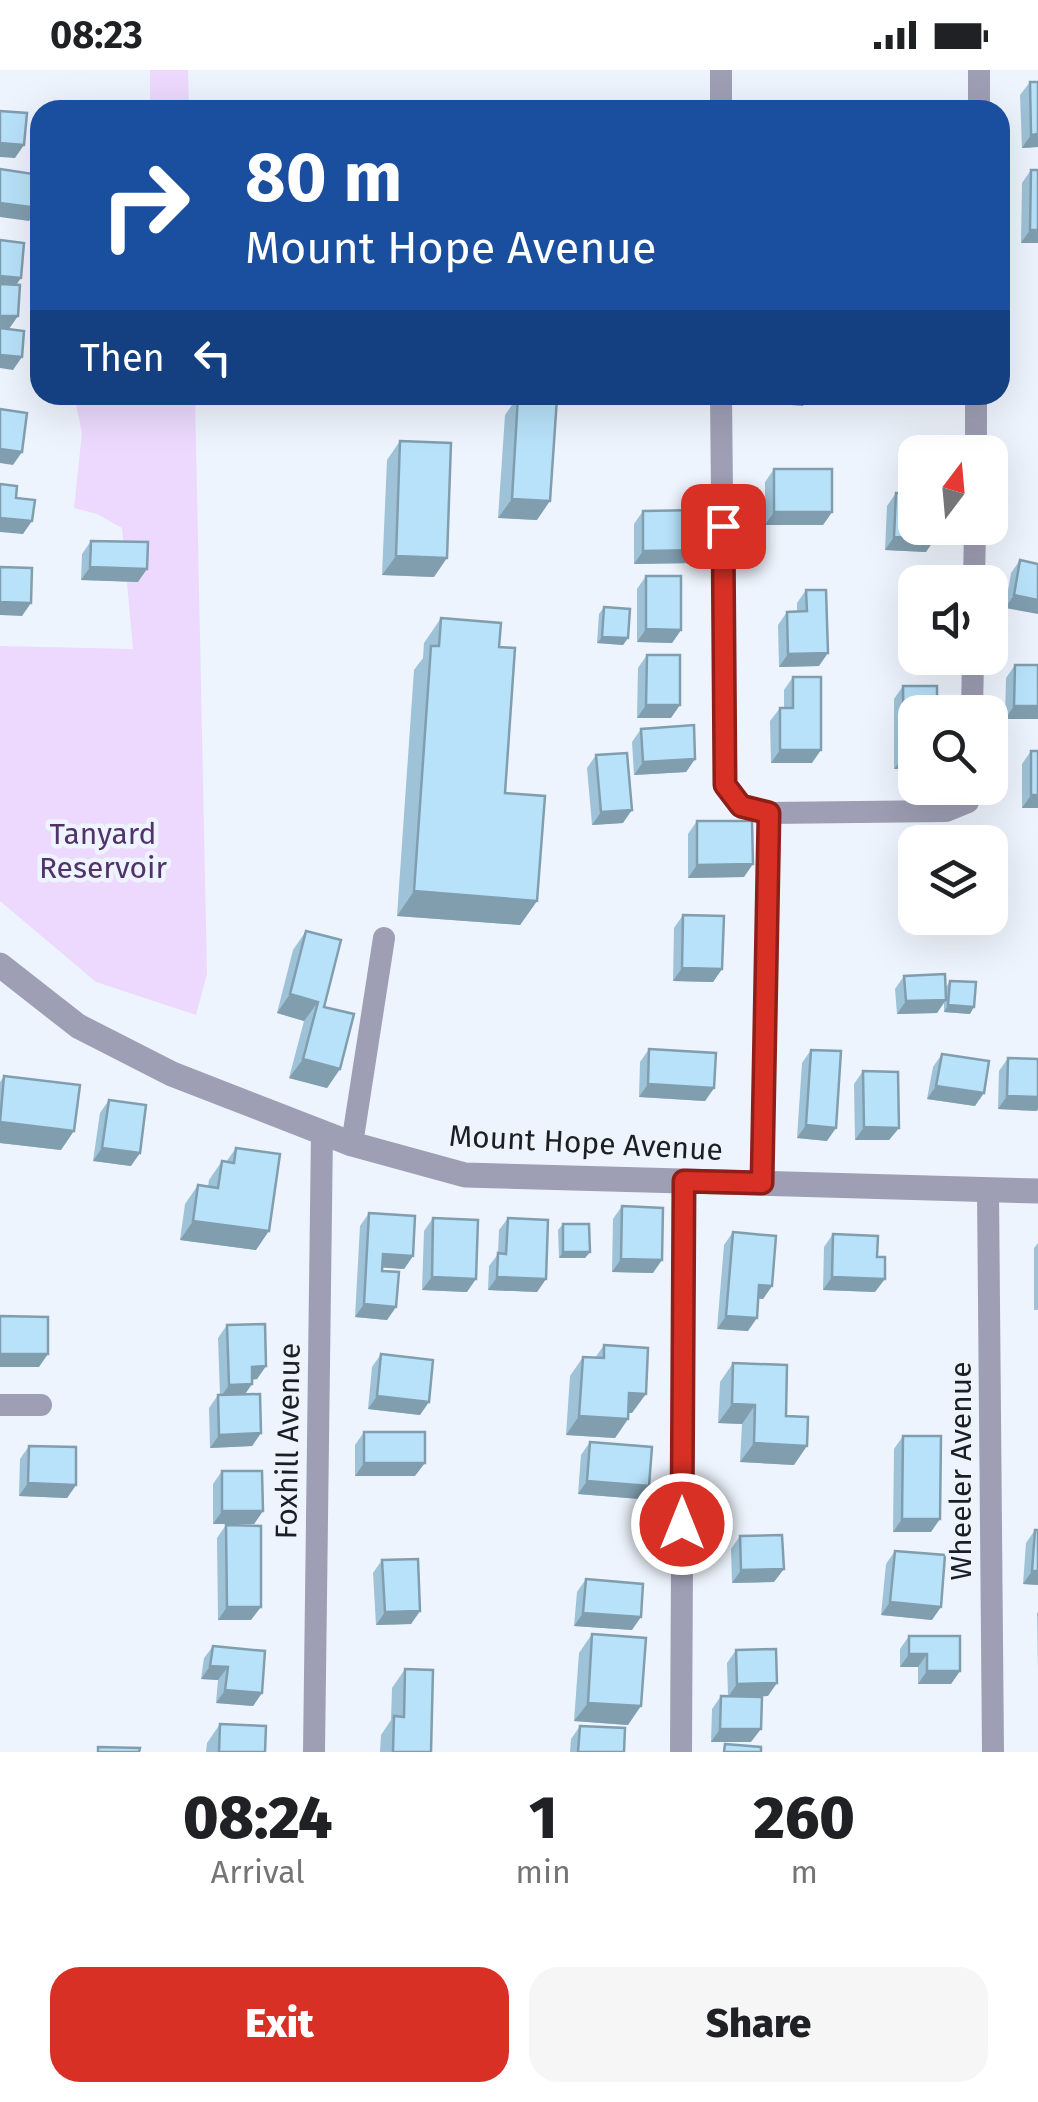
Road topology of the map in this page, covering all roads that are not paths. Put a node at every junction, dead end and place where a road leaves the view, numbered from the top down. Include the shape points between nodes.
1 (722, 70) edge
2 (979, 70) edge
3 (721, 100) edge
4 (979, 100) edge
5 (722, 405) edge
6 (976, 405) edge
7 (976, 435) edge
8 (962, 805) edge
9 (769, 813) junction
10 (384, 938) dead end
11 (0, 966) edge
12 (322, 1132) junction
13 (352, 1144) junction
14 (684, 1181) junction
15 (762, 1183) junction
16 (988, 1190) junction
17 (1038, 1191) edge
18 (0, 1405) edge
19 (41, 1405) dead end
20 (314, 1752) edge
21 (681, 1752) edge
22 (993, 1752) edge

1 - 3 street
2 - 4 street
5 - 9 street via 725,785 741,806
6 - 7 street
8 - 9 street via 946,811
9 - 15 street
10 - 13 street
11 - 12 street, Mount Hope Avenue via 97,1037
12 - 13 street, Mount Hope Avenue
12 - 20 street, Foxhill Avenue
13 - 14 street, Mount Hope Avenue via 465,1176
14 - 15 street, Mount Hope Avenue
14 - 21 street
15 - 16 street, Mount Hope Avenue
16 - 17 street, Mount Hope Avenue
16 - 22 street, Wheeler Avenue
18 - 19 street

